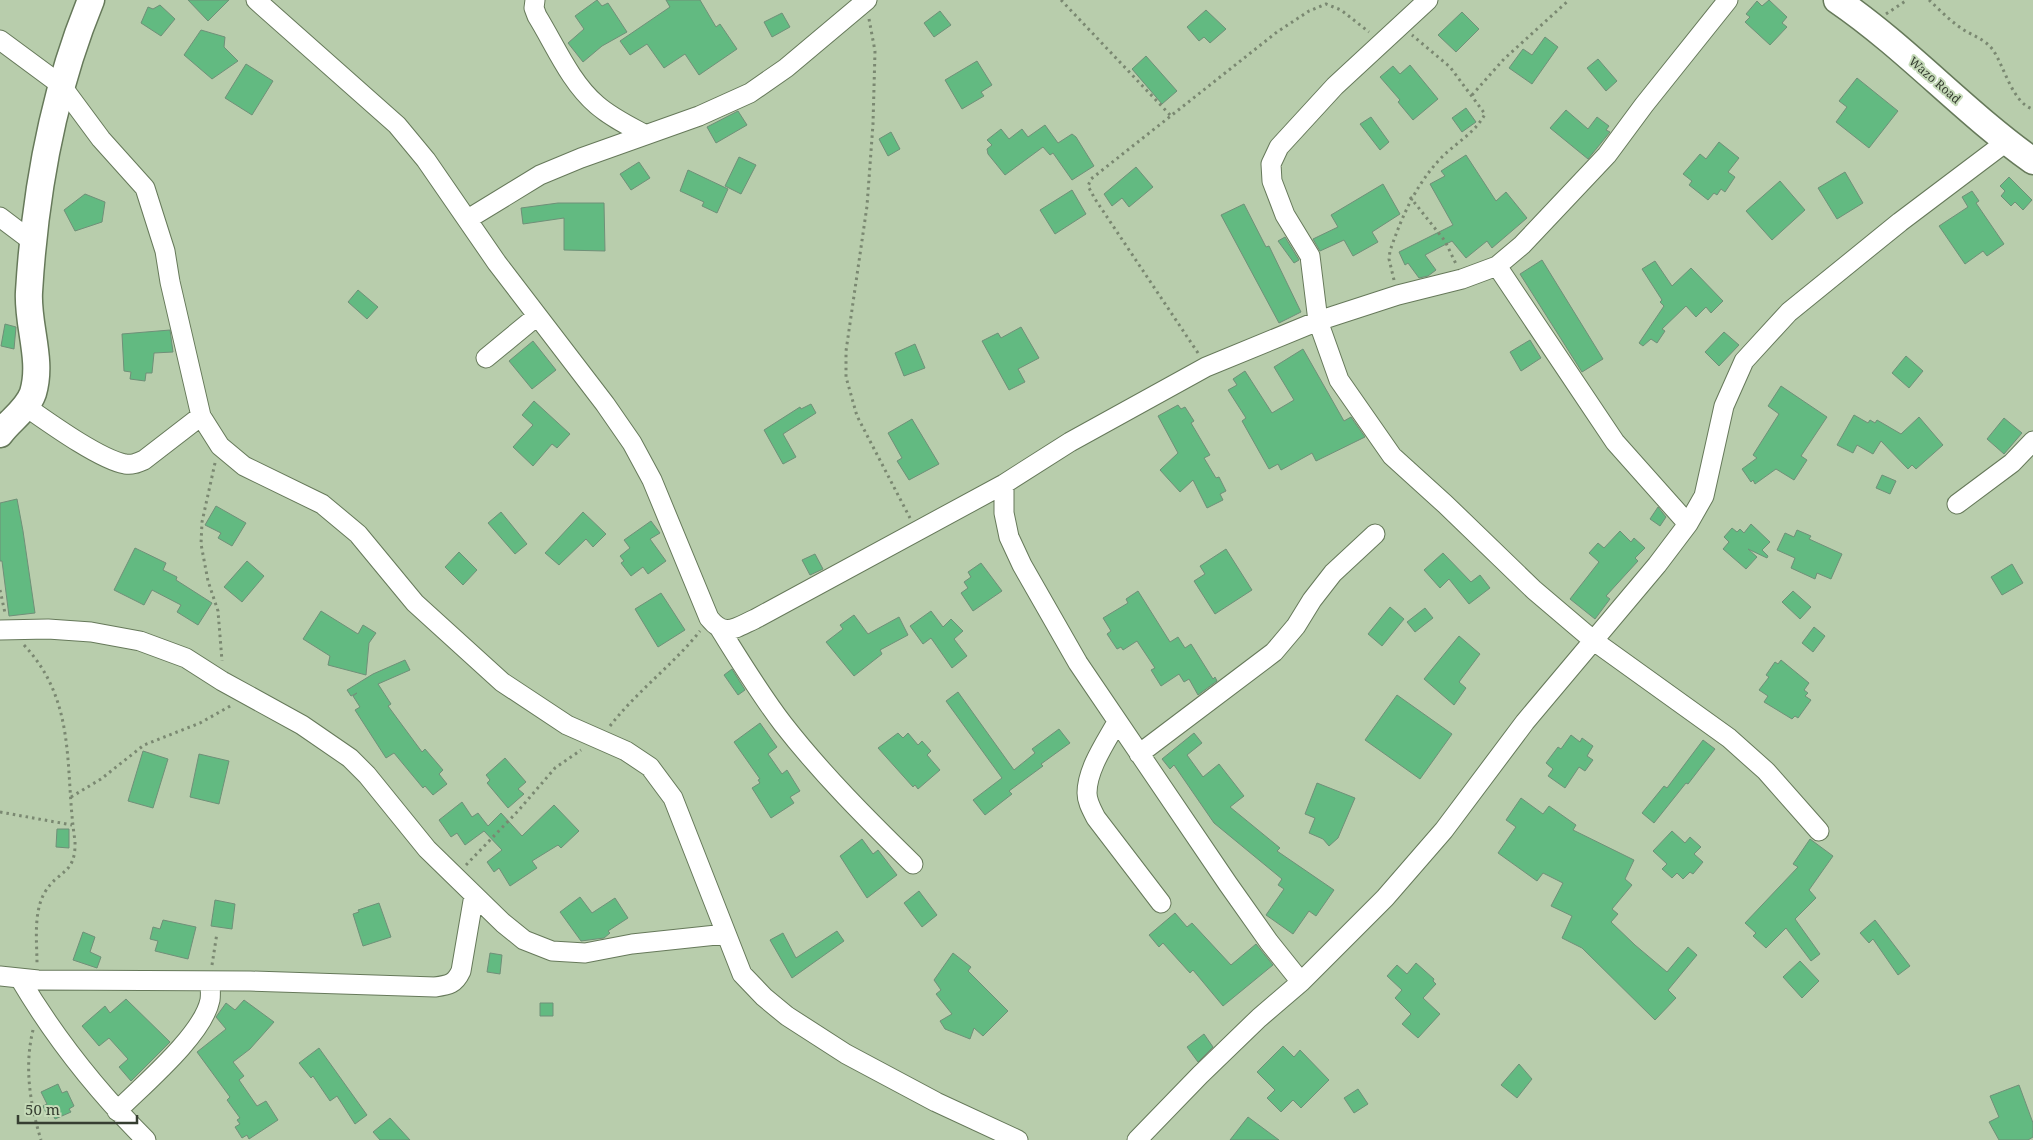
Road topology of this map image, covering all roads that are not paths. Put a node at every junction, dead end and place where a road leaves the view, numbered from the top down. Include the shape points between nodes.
1 (91, 0) edge
2 (256, 0) edge
3 (535, 0) edge
4 (866, 0) edge
5 (1428, 0) edge
6 (1728, 0) edge
7 (1837, 0) edge
8 (0, 40) edge
9 (60, 85) junction
10 (646, 135) junction
11 (2006, 142) junction
12 (2033, 161) edge
13 (0, 217) edge
14 (468, 219) junction
15 (32, 242) junction
16 (1497, 266) junction
17 (537, 316) junction
18 (1318, 321) junction
19 (486, 358) dead end
20 (26, 406) junction
21 (201, 416) junction
22 (1, 432) edge
23 (2033, 441) edge
24 (1004, 484) junction
25 (1957, 504) dead end
26 (1688, 524) junction
27 (1375, 534) dead end
28 (714, 624) junction
29 (5, 630) edge
30 (1594, 642) junction
31 (1117, 722) junction
32 (1139, 754) junction
33 (1819, 831) dead end
34 (913, 864) dead end
35 (474, 895) junction
36 (1161, 902) dead end
37 (726, 934) junction
38 (0, 976) edge
39 (29, 979) junction
40 (210, 981) junction
41 (1301, 982) junction
42 (117, 1111) junction
43 (146, 1140) edge
44 (1018, 1140) edge
45 (1137, 1140) edge

1 - 9 street
2 - 14 street via 397,125
3 - 10 street via 537,16 578,85 616,120
4 - 10 street via 786,68 750,93
5 - 18 street via 1334,86 1278,147 1271,164 1272,181 1285,215 1310,256
6 - 16 street via 1607,155 1522,245
7 - 11 street, Wazo Road via 1871,24
8 - 9 street
9 - 15 street
9 - 21 street via 101,139 145,188 165,251
10 - 14 street via 540,175
11 - 12 street, Wazo Road
11 - 26 street via 1789,312 1744,361 1724,406 1704,496
13 - 15 street
14 - 17 street
15 - 20 street via 29,314 36,380
16 - 18 street
16 - 26 street via 1615,442
17 - 19 street
17 - 28 street via 632,443 656,489
18 - 24 street via 1206,367 1070,442
18 - 30 street via 1340,380 1392,456
20 - 21 street via 87,446 127,464 144,460
20 - 22 street
21 - 37 street via 220,446 244,466 322,504 358,534 415,603 502,682 568,725 626,751 650,767 673,798
23 - 25 street via 2012,463
24 - 28 street via 755,619 726,631
24 - 31 street via 1006,521 1022,565 1078,663
26 - 30 street
27 - 32 street via 1333,573 1274,652
28 - 34 street via 784,725
29 - 35 street via 91,632 140,641 186,658 302,725 350,758 427,849
30 - 33 street via 1728,738 1766,771
30 - 41 street via 1525,722 1444,830 1385,898
31 - 32 street
31 - 36 street via 1090,778 1089,805
32 - 41 street via 1268,942
35 - 37 street via 524,940 552,951 585,953 632,944
35 - 40 street via 461,970 451,985
37 - 44 street via 742,974 787,1016 895,1081
38 - 39 street
39 - 40 street
39 - 42 street via 38,1008
40 - 42 street via 211,999 192,1034
41 - 45 street via 1259,1018
42 - 43 street

